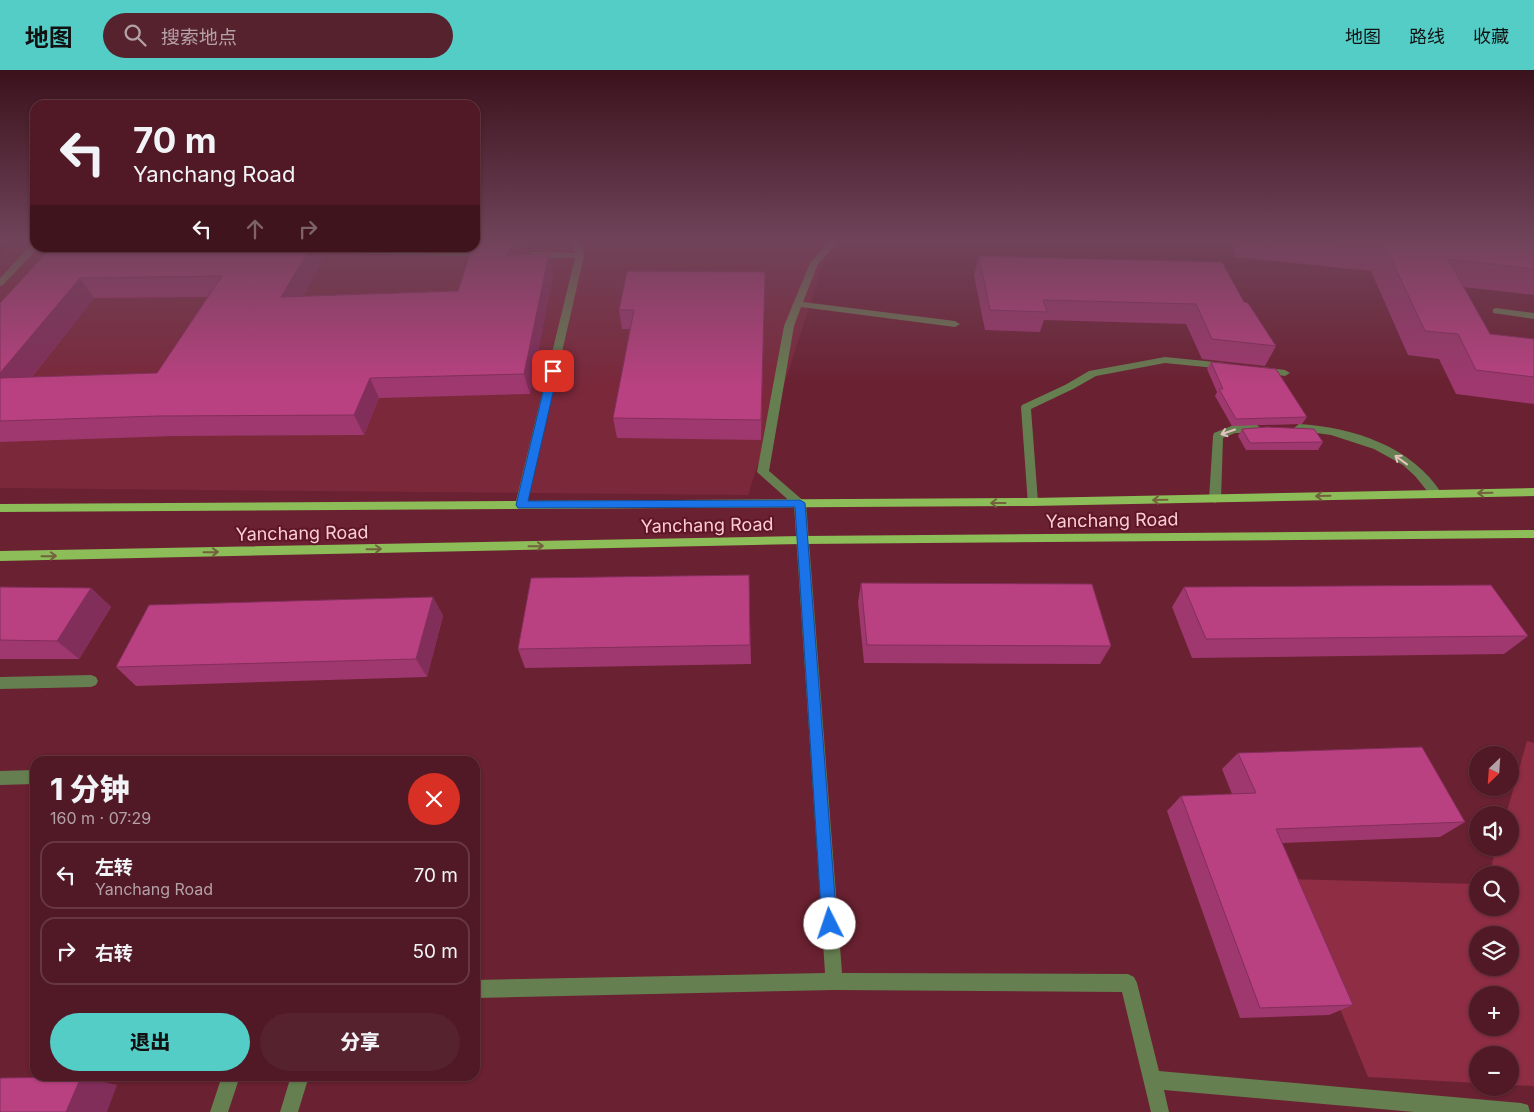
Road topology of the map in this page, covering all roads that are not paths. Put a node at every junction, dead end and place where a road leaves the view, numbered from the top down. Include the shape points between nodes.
1 (572, 289) edge
2 (804, 289) edge
3 (798, 304) junction
4 (1496, 311) dead end
5 (1534, 316) edge
6 (955, 324) dead end
7 (1284, 373) dead end
8 (1269, 429) edge
9 (1287, 429) edge
10 (1534, 492) edge
11 (1436, 494) junction
12 (1215, 499) junction
13 (1032, 502) junction
14 (800, 503) junction
15 (522, 505) junction
16 (0, 508) edge
17 (1534, 534) edge
18 (802, 540) junction
19 (0, 556) edge
20 (91, 682) dead end
21 (0, 683) edge
22 (30, 777) edge
23 (0, 778) edge
24 (834, 981) junction
25 (480, 989) edge
26 (1152, 1080) junction
27 (229, 1081) edge
28 (298, 1081) edge
29 (219, 1112) edge
30 (289, 1112) edge
31 (1160, 1112) edge
32 (1521, 1112) edge

1 - 15 street
2 - 3 street
3 - 6 street
3 - 14 street via 789,326 763,472
4 - 5 street
7 - 13 street via 1165,360 1093,372 1026,407
8 -> 12 street via 1234,429 1218,436
11 -> 9 street via 1420,474 1397,456 1369,442 1340,432
10 -> 11 main road, Yanchang Road
11 -> 12 main road, Yanchang Road
12 -> 13 main road, Yanchang Road
13 -> 14 main road, Yanchang Road
14 - 15 main road, Yanchang Road
14 - 18 street
15 - 16 main road, Yanchang Road
17 - 18 main road, Yanchang Road
19 -> 18 main road, Yanchang Road
18 - 24 street
20 - 21 street
22 - 23 street
24 - 25 street
24 - 26 street via 1128,983
26 - 31 street
26 - 32 street
27 - 29 street
28 - 30 street

